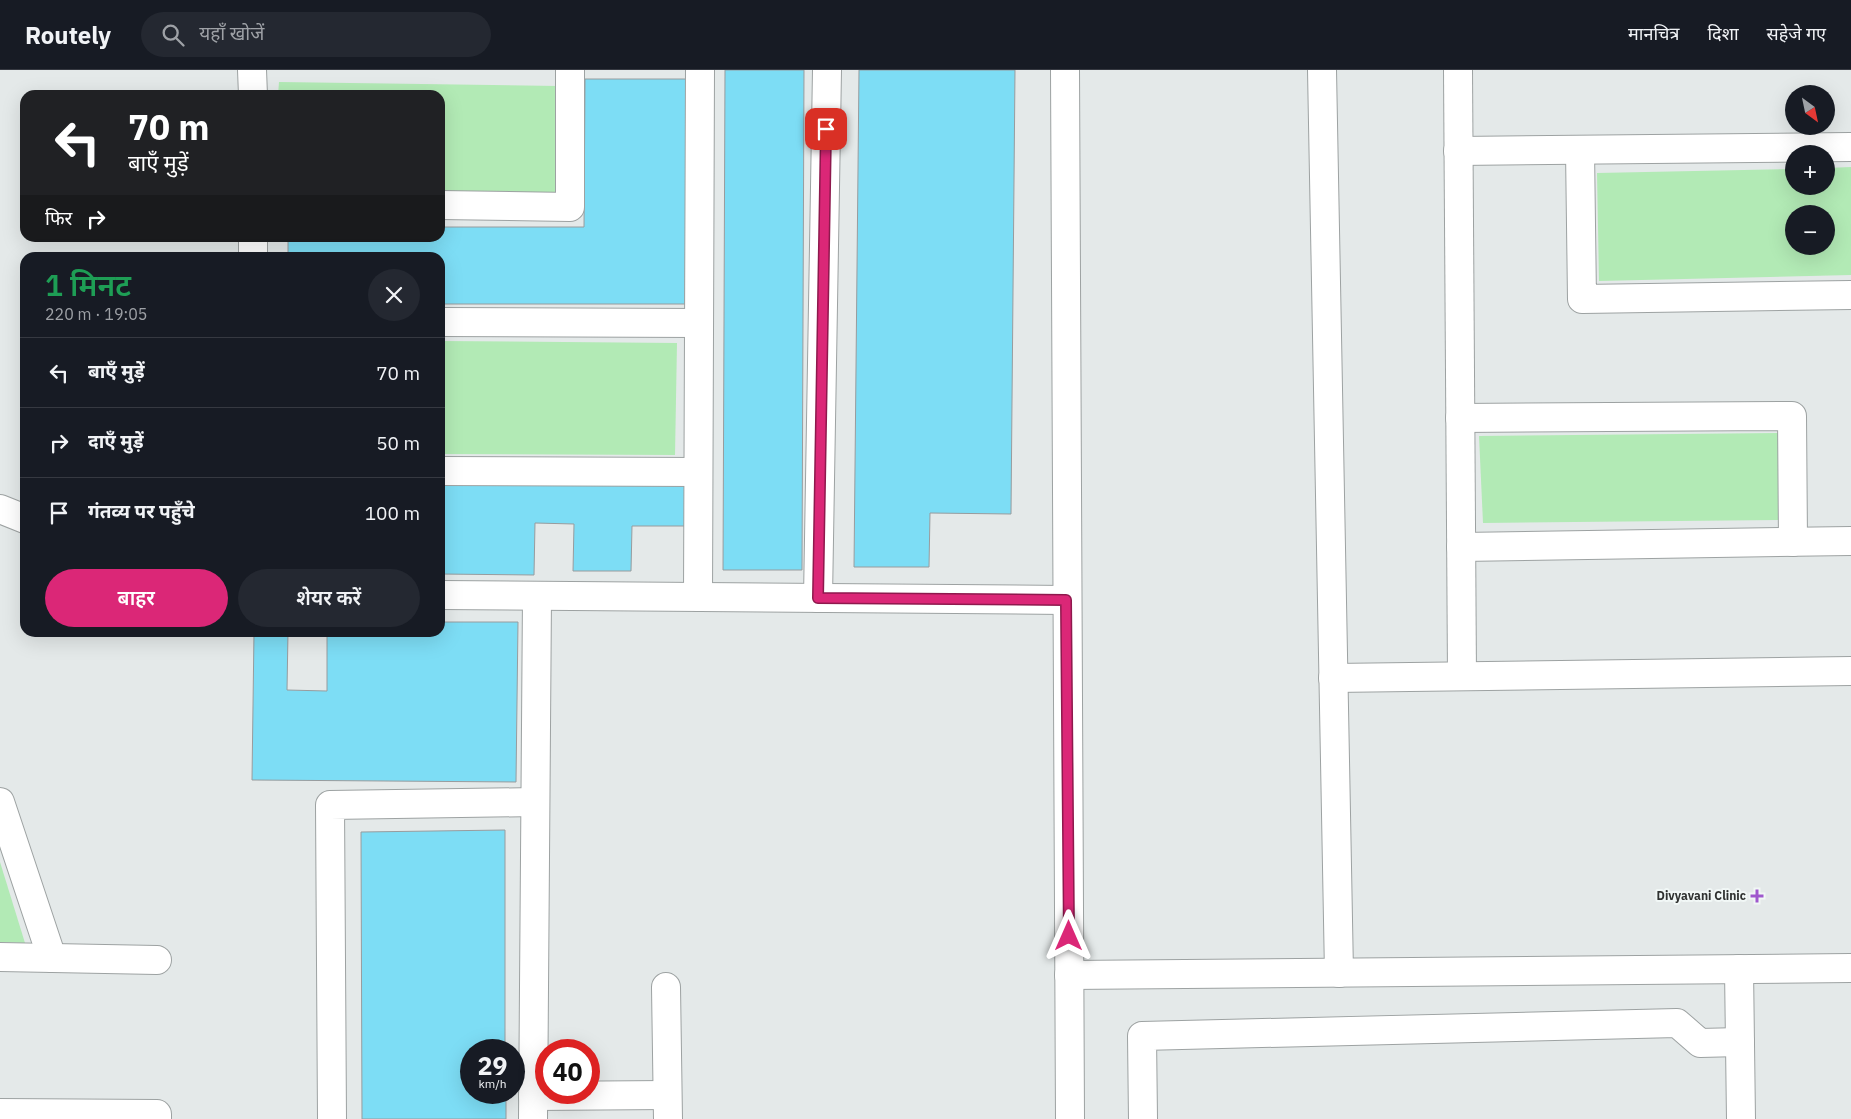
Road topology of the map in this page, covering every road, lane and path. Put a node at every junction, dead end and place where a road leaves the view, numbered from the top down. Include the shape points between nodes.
1 (252, 70) edge
2 (570, 70) edge
3 (700, 70) edge
4 (827, 70) edge
5 (1065, 70) edge
6 (1322, 70) edge
7 (1458, 70) edge
8 (253, 90) edge
9 (1851, 147) edge
10 (1580, 150) junction
11 (1458, 151) junction
12 (445, 205) edge
13 (1851, 295) edge
14 (445, 322) edge
15 (699, 323) junction
16 (1460, 418) junction
17 (445, 471) edge
18 (698, 472) junction
19 (0, 509) edge
20 (20, 517) edge
21 (1851, 541) edge
22 (1793, 542) junction
23 (1461, 547) junction
24 (445, 595) edge
25 (537, 596) junction
26 (698, 597) junction
27 (818, 598) junction
28 (1066, 600) junction
29 (1851, 671) edge
30 (1462, 676) junction
31 (1334, 678) junction
32 (0, 802) edge
33 (535, 802) junction
34 (0, 957) edge
35 (52, 958) junction
36 (157, 960) dead end
37 (1851, 968) edge
38 (1738, 969) junction
39 (1339, 973) junction
40 (1069, 975) junction
41 (666, 987) dead end
42 (1740, 1042) junction
43 (667, 1107) edge
44 (533, 1108) edge
45 (0, 1112) edge
46 (157, 1119) edge
47 (332, 1119) edge
48 (1070, 1119) edge
49 (1143, 1119) edge
50 (1741, 1119) edge

1 - 8 street
2 - 12 street via 570,207
3 - 15 street
4 - 27 street
5 - 28 street
6 - 31 street
7 - 11 street
9 - 10 street
10 - 11 street
10 - 13 street via 1582,299
11 - 16 street
14 - 15 street
15 - 18 street
16 - 22 street via 1792,416
16 - 23 street
17 - 18 street
18 - 26 street
19 - 20 street
21 - 22 street
22 - 23 street
23 - 30 street
24 - 25 street
25 - 26 street
25 - 33 street
26 - 27 street
27 - 28 street
28 - 40 street
29 - 30 street
30 - 31 street
31 - 39 street
32 - 35 street
33 - 44 street
33 - 47 street via 330,805
34 - 35 street
35 - 36 street
37 - 38 street
38 - 39 street
38 - 42 street
39 - 40 street
40 - 48 street
41 - 43 street
42 - 49 street via 1700,1042 1677,1023 1142,1036
42 - 50 street
43 - 44 street
45 - 46 street via 157,1114

